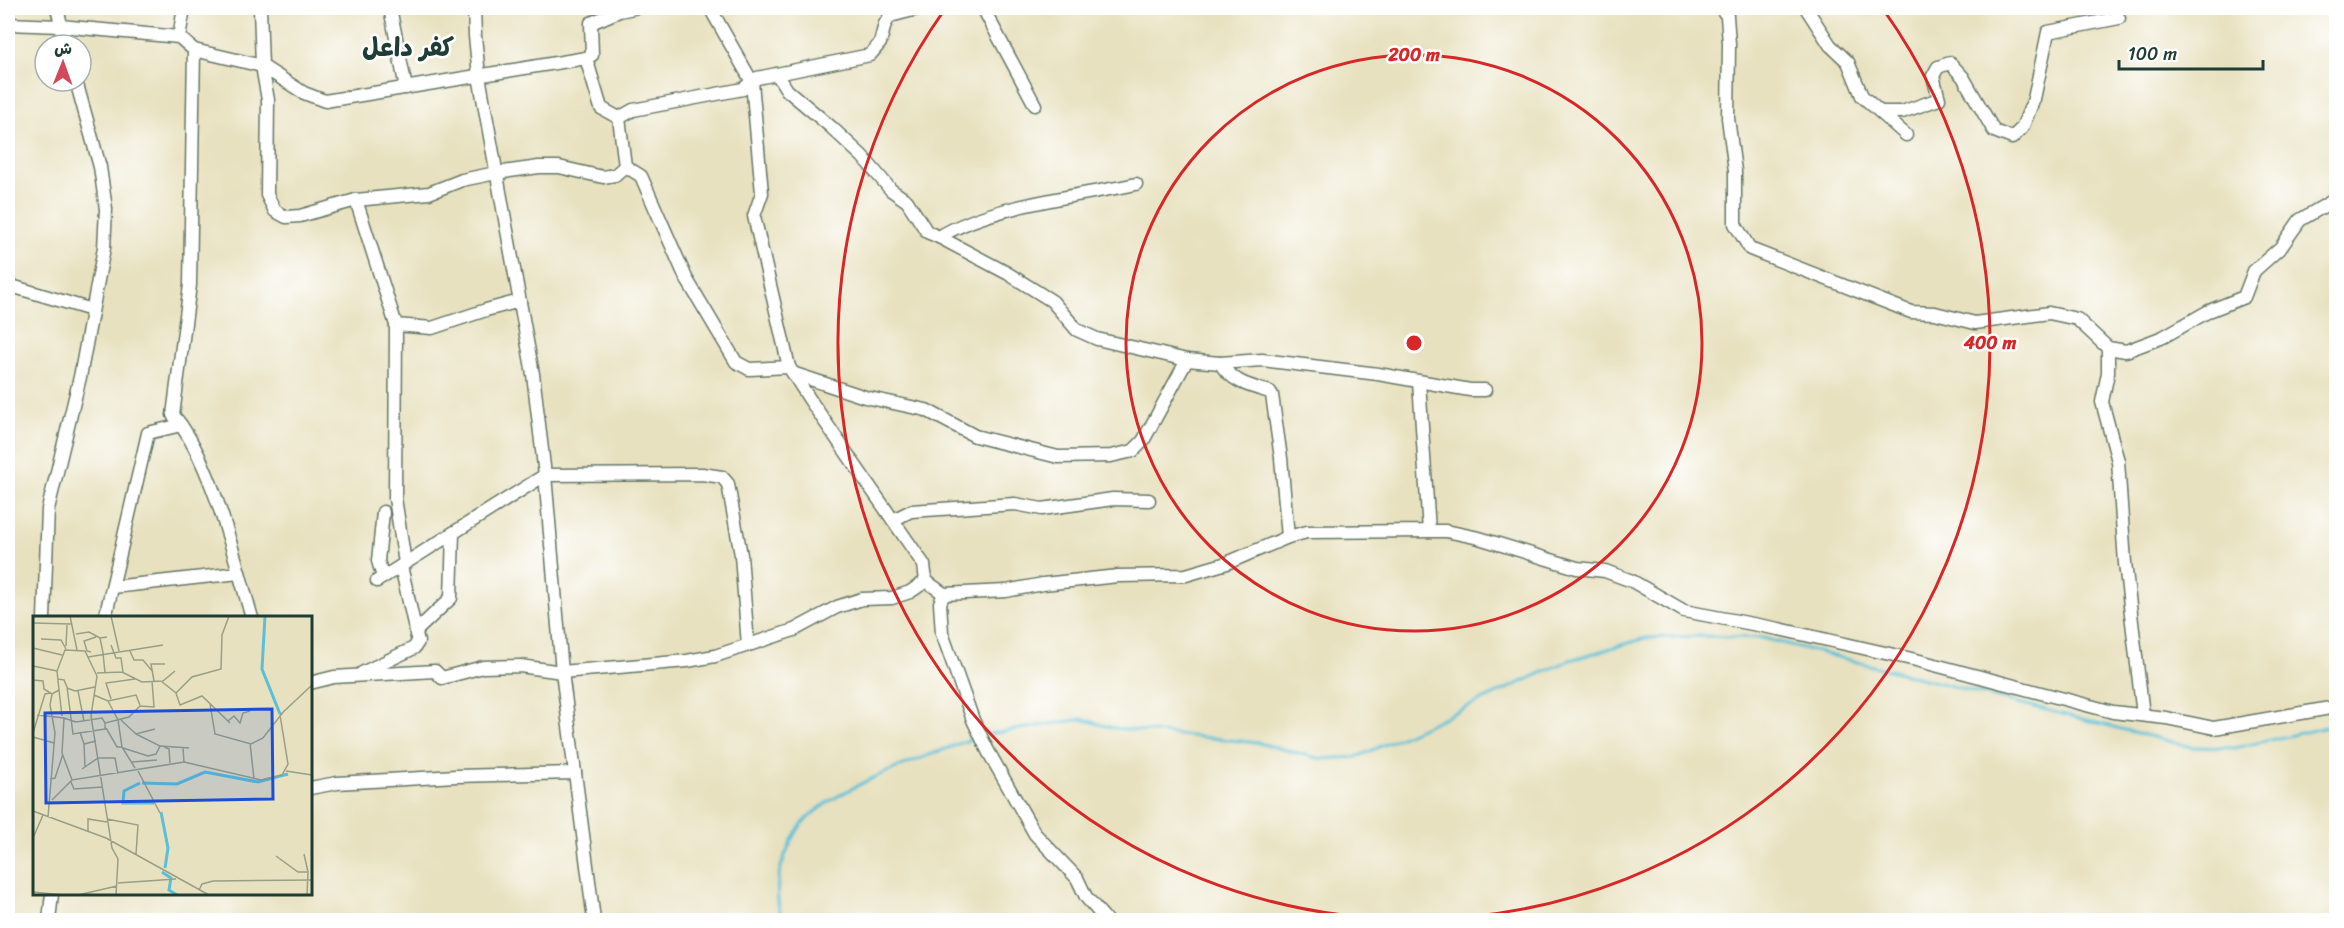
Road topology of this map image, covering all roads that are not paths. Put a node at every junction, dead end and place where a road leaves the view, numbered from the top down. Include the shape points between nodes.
1 (57, 8) edge
2 (184, 8) edge
3 (260, 8) edge
4 (390, 8) edge
5 (474, 8) edge
6 (634, 8) edge
7 (711, 8) edge
8 (921, 8) edge
9 (983, 8) edge
10 (1720, 8) edge
11 (1806, 8) edge
12 (2119, 18) dead end
13 (8, 24) edge
14 (60, 26) junction
15 (62, 33) edge
16 (179, 37) junction
17 (194, 50) junction
18 (585, 58) junction
19 (262, 66) junction
20 (777, 74) junction
21 (480, 76) junction
22 (752, 82) junction
23 (406, 88) junction
24 (79, 93) edge
25 (1035, 105) dead end
26 (1882, 112) junction
27 (619, 118) junction
28 (1906, 135) dead end
29 (625, 166) junction
30 (496, 173) junction
31 (1136, 184) dead end
32 (2337, 199) edge
33 (356, 200) junction
34 (939, 237) junction
35 (8, 285) edge
36 (520, 301) junction
37 (92, 310) junction
38 (396, 325) junction
39 (2108, 348) junction
40 (1187, 360) junction
41 (1220, 363) junction
42 (792, 371) junction
43 (1419, 382) junction
44 (1485, 390) dead end
45 (181, 425) junction
46 (545, 475) junction
47 (1149, 500) dead end
48 (383, 513) dead end
49 (893, 520) junction
50 (1429, 531) junction
51 (453, 533) junction
52 (1288, 537) junction
53 (403, 565) junction
54 (238, 573) junction
55 (926, 581) junction
56 (113, 587) junction
57 (944, 594) junction
58 (44, 616) edge
59 (106, 616) edge
60 (251, 616) edge
61 (416, 631) junction
62 (748, 645) junction
63 (562, 672) junction
64 (358, 675) junction
65 (312, 682) edge
66 (2337, 707) edge
67 (2143, 715) junction
68 (575, 773) junction
69 (312, 788) edge
70 (52, 899) edge
71 (49, 921) edge
72 (594, 921) edge
73 (1106, 921) edge

1 - 14 street
2 - 16 street
3 - 19 street
4 - 23 street
5 - 21 street
6 - 18 street via 591,23 592,55
7 - 22 street
8 - 20 street via 890,16 870,55
9 - 25 street
10 - 39 street via 1727,16 1729,44 1728,118 1735,171 1735,224 1750,249 1911,312 1935,312 1975,323 2049,313 2077,319
11 - 26 street via 1830,45 1848,62 1862,96
12 - 26 street via 2048,32 2034,99 2022,129 2012,138 1994,131 1950,63 1938,67 1933,76 1939,99 1902,112
13 - 14 street
14 - 15 street
14 - 16 street
16 - 17 street
17 - 19 street
17 - 45 street via 190,285 173,415
18 - 21 street
18 - 27 street via 601,108
19 - 23 street via 304,93 325,101
19 - 33 street via 268,100 267,195 275,211 300,216
20 - 22 street
20 - 34 street via 787,90 839,134 891,190 907,201 927,232
21 - 23 street
21 - 30 street
22 - 27 street via 743,89 633,110
22 - 42 street via 762,193 754,216
24 - 37 street via 100,167 106,209 104,248
26 - 28 street
27 - 29 street
29 - 30 street via 615,175 603,177 559,167
29 - 42 street via 641,176 686,278 736,363 749,369
30 - 33 street via 462,180 429,193
30 - 36 street
31 - 34 street via 1018,208 959,224
32 - 39 street via 2300,220 2281,247 2254,271 2244,297 2126,351
33 - 38 street
34 - 40 street via 1052,301 1077,330 1097,339
35 - 37 street
36 - 38 street via 432,328
36 - 46 street
37 - 58 street via 48,509
38 - 53 street via 395,498
39 - 67 street via 2102,402 2118,460 2125,563
40 - 41 street
40 - 42 street via 1143,441 1133,451 1086,458 1058,457 975,436 926,410 865,397
41 - 43 street via 1262,360
41 - 52 street via 1239,383 1272,394
42 - 49 street
43 - 44 street
43 - 50 street
45 - 54 street via 203,466
45 - 56 street via 148,433
46 - 51 street
46 - 62 street via 722,477 728,484 741,555
46 - 63 street
47 - 49 street via 1113,499 1042,509 1016,504 911,511
48 - 53 street via 380,579
49 - 55 street via 924,565
50 - 52 street via 1307,532
50 - 67 street via 1479,538 1577,568 1605,571 1684,610 1916,660 2113,712
51 - 53 street
51 - 61 street via 451,598
52 - 57 street via 1227,563 1186,575 1118,576 1006,591
53 - 61 street
54 - 56 street
54 - 60 street
55 - 57 street
55 - 62 street via 892,598 862,599 837,607 794,630
56 - 59 street
57 - 73 street via 940,603 942,633 988,751 1035,834 1077,878 1086,897
61 - 64 street via 418,642 414,648
62 - 63 street via 687,661
63 - 64 street via 520,666 483,667 442,678 435,671
63 - 68 street
64 - 65 street
66 - 67 street via 2214,728
68 - 69 street via 432,777
68 - 72 street
70 - 71 street

